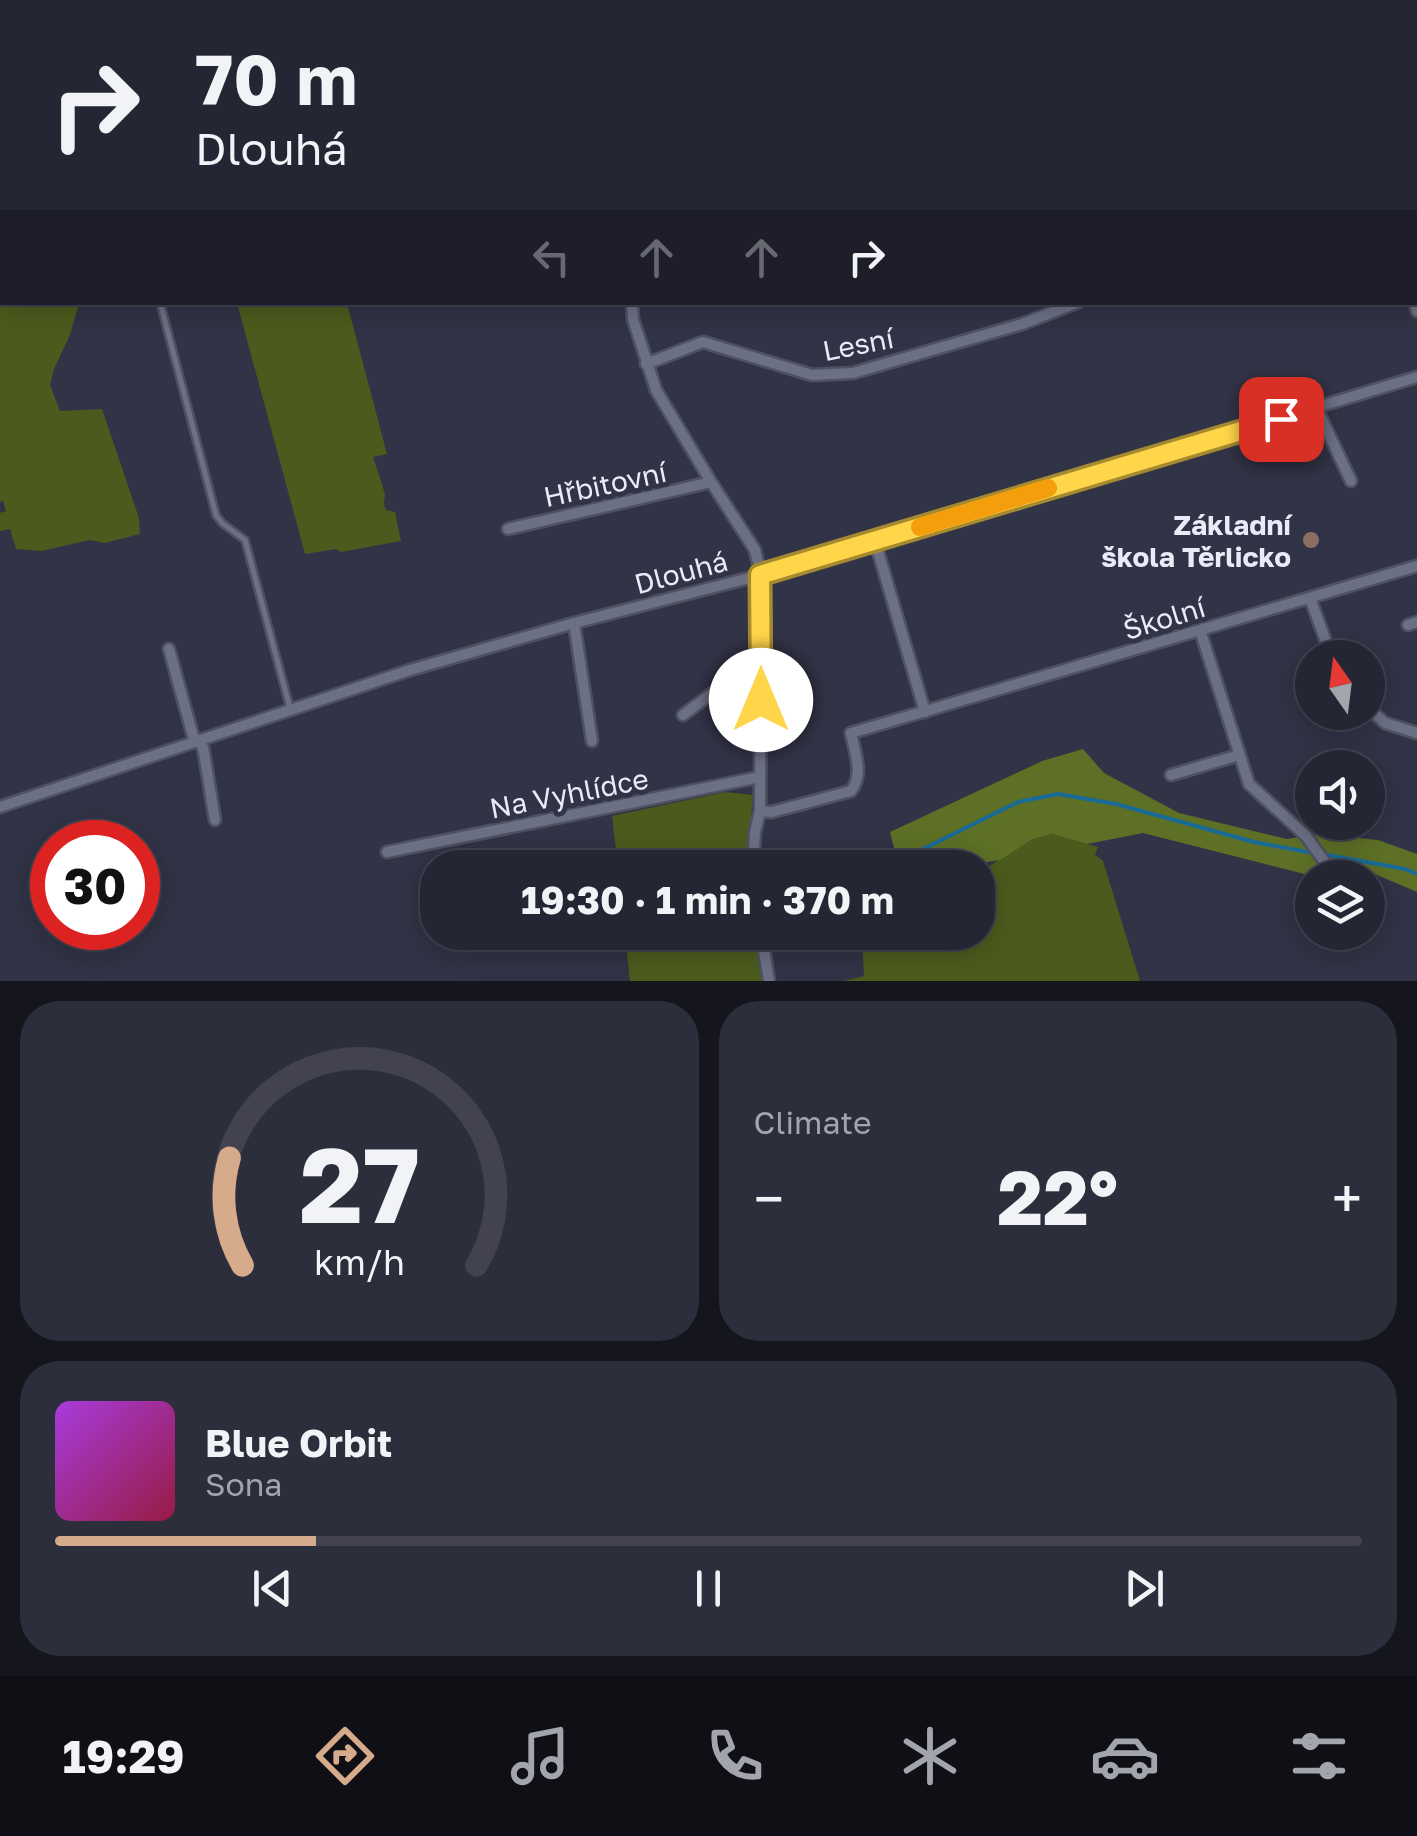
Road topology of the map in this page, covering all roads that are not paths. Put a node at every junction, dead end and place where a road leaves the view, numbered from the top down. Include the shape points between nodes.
1 (161, 305) edge
2 (632, 305) edge
3 (1071, 305) edge
4 (646, 364) junction
5 (1417, 377) edge
6 (1317, 408) junction
7 (1350, 481) dead end
8 (711, 482) junction
9 (508, 528) dead end
10 (875, 541) junction
11 (1417, 566) edge
12 (760, 575) junction
13 (1310, 598) junction
14 (574, 623) junction
15 (1200, 630) junction
16 (1325, 640) edge
17 (169, 650) dead end
18 (761, 662) junction
19 (290, 711) junction
20 (924, 712) junction
21 (683, 714) dead end
22 (1385, 722) edge
23 (1417, 733) edge
24 (592, 741) dead end
25 (199, 742) junction
26 (1239, 754) junction
27 (1172, 775) dead end
28 (760, 777) junction
29 (0, 807) edge
30 (760, 811) junction
31 (215, 820) dead end
32 (754, 850) edge
33 (388, 852) dead end
34 (1324, 860) edge
35 (764, 950) edge
36 (769, 981) edge

1 - 19 lane via 216,515 246,540
2 - 4 street, Hřbitovní
3 - 4 street, Lesní via 854,374 812,375 703,342
4 - 8 street, Hřbitovní
5 - 6 street, Dlouhá
6 - 7 street
6 - 10 street, Dlouhá
8 - 9 street, Hřbitovní
8 - 12 street, Hřbitovní via 755,550
10 - 12 street, Dlouhá
10 - 20 street
11 - 13 street, Školní
12 - 14 street, Dlouhá
12 - 18 street
13 - 15 street, Školní
13 - 16 street
14 - 19 street, Dlouhá
14 - 24 street
15 - 20 street, Školní
15 - 26 street
17 - 25 street
18 - 21 street
18 - 28 street
19 - 25 street, Dlouhá
20 - 30 street, Školní via 851,733 859,774 851,791
22 - 23 street
25 - 29 street, Dlouhá
25 - 31 street
26 - 27 street
26 - 34 street via 1249,784
28 - 30 street
28 - 33 street, Na Vyhlídce
30 - 32 street
35 - 36 street

